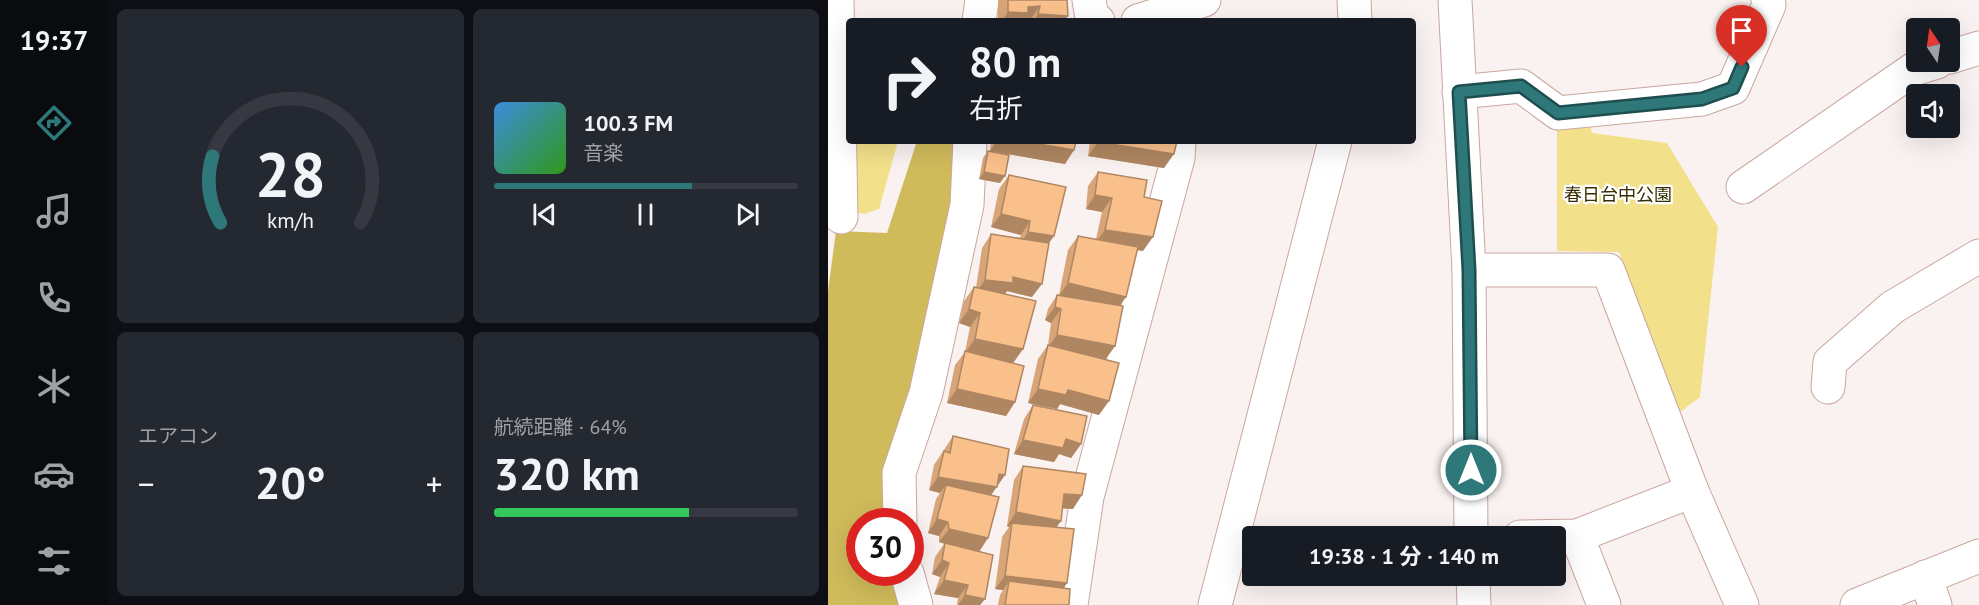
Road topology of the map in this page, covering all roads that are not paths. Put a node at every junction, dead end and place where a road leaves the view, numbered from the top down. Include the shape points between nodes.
1 (837, 0) edge
2 (982, 0) edge
3 (1089, 0) edge
4 (1354, 0) edge
5 (1455, 0) edge
6 (1768, 0) edge
7 (1191, 7) edge
8 (979, 18) edge
9 (1092, 18) edge
10 (1149, 18) edge
11 (1355, 18) edge
12 (1979, 48) edge
13 (1960, 54) edge
14 (1910, 72) edge
15 (1459, 92) junction
16 (970, 144) edge
17 (1179, 144) edge
18 (1334, 144) edge
19 (1743, 187) dead end
20 (841, 217) dead end
21 (1979, 256) edge
22 (1469, 270) junction
23 (1827, 387) dead end
24 (1692, 491) junction
25 (900, 508) edge
26 (1471, 526) edge
27 (1566, 536) edge
28 (1577, 536) junction
29 (1979, 556) edge
30 (910, 586) edge
31 (1473, 586) edge
32 (1930, 591) edge
33 (916, 605) edge
34 (1071, 605) edge
35 (1215, 605) edge
36 (1474, 605) edge
37 (1604, 605) edge
38 (1742, 605) edge
39 (1857, 605) edge

1 - 20 street
2 - 8 street
3 - 9 street
4 - 11 street
5 - 15 street
6 - 15 street via 1733,88 1702,99 1558,113 1521,86
7 - 10 street
12 - 13 street
14 - 19 street
15 - 22 street
16 - 25 street via 967,206 926,393 899,473
17 - 34 street via 1087,497
18 - 35 street
21 - 23 street via 1893,307 1830,362
22 - 24 street via 1608,270
22 - 26 street
24 - 28 street
24 - 38 street
27 - 28 street
28 - 37 street
29 - 32 street
30 - 33 street
31 - 36 street
32 - 39 street

